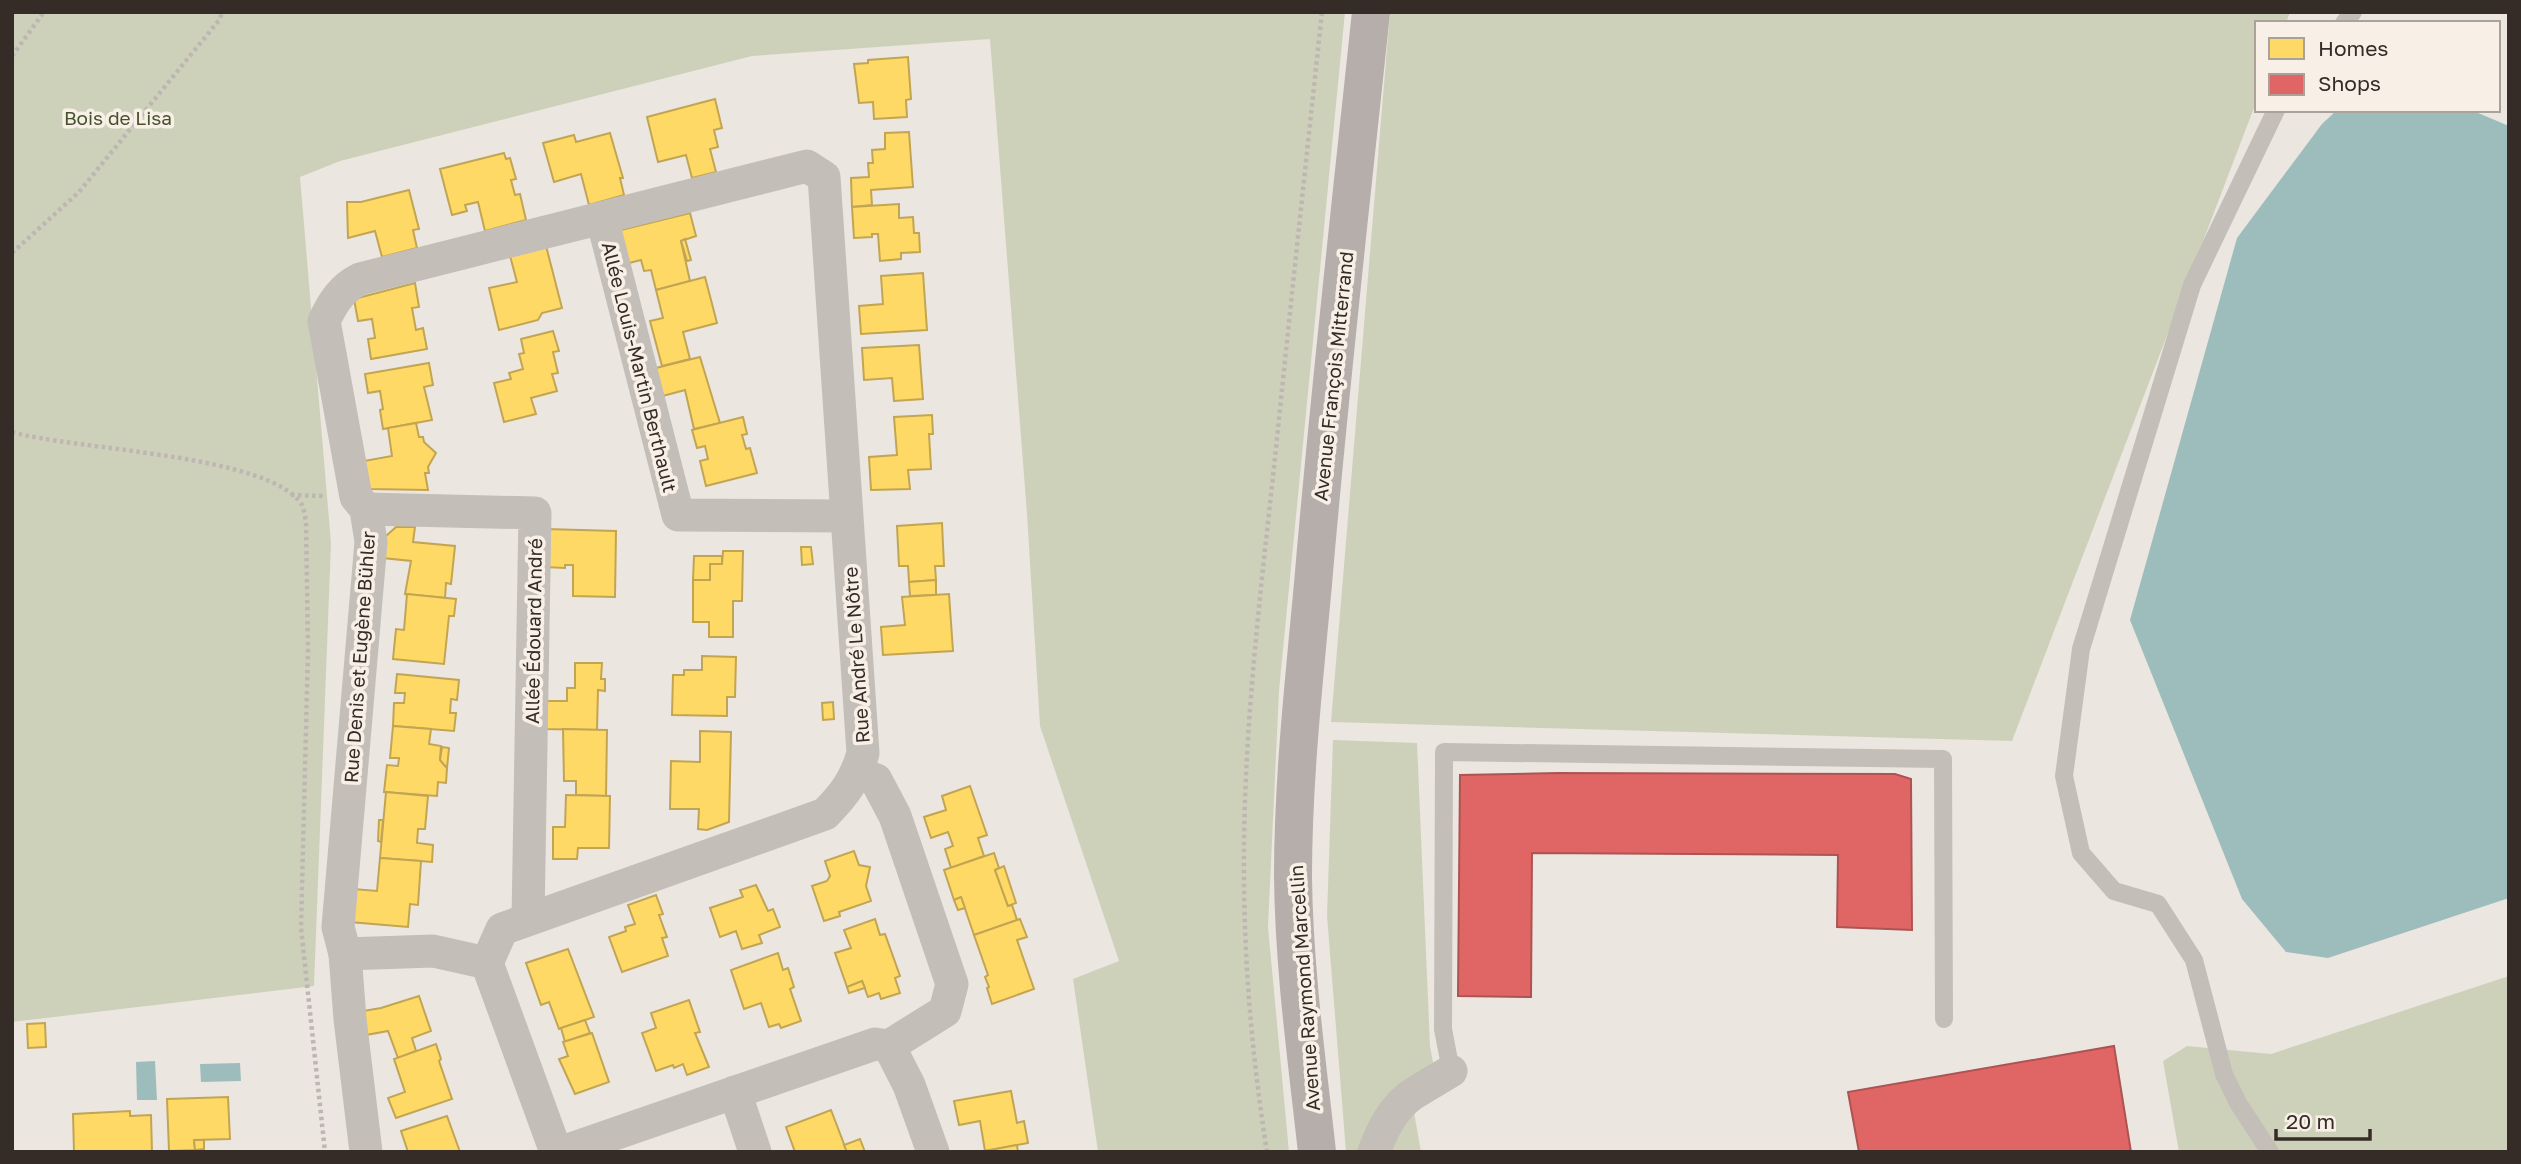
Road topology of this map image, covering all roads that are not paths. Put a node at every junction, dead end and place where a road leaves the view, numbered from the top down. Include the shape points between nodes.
1 (1371, 12) edge
2 (2275, 112) edge
3 (807, 166) joint
4 (602, 218) junction
5 (366, 509) junction
6 (846, 516) junction
7 (1299, 739) joint
8 (858, 773) junction
9 (528, 919) junction
10 (345, 954) junction
11 (487, 963) junction
12 (1944, 1020) dead end
13 (889, 1046) junction
14 (1451, 1070) joint
15 (735, 1092) junction
16 (366, 1152) edge
17 (556, 1152) edge
18 (562, 1152) edge
19 (755, 1152) edge
20 (933, 1152) edge
21 (1317, 1152) edge
22 (1374, 1152) edge
23 (2270, 1152) edge

1 - 7 main road, Avenue François Mitterrand
2 - 23 lane via 2192,285 2081,649 2064,776 2081,853 2114,891 2158,904 2194,960 2224,1074
3 - 4 street, Rue Denis et Eugène Bühler
3 - 6 street, Rue André Le Nôtre via 824,177
4 - 5 street, Rue Denis et Eugène Bühler via 346,286 324,321 356,496
4 - 6 street, Allée Louis-Martin Berthault via 678,515
5 - 9 street, Allée Édouard André via 535,513
5 - 10 street, Rue Denis et Eugène Bühler via 371,542 338,927
6 - 8 street, Rue André Le Nôtre via 863,753
7 - 21 main road, Avenue Raymond Marcellin via 1293,877
8 - 9 street, Rue André Le Nôtre via 825,814
8 - 13 street via 876,780 895,817 952,984 945,1011
9 - 11 street, Rue André Le Nôtre via 502,929
10 - 11 street via 433,951
10 - 16 street, Rue Denis et Eugène Bühler
11 - 17 street
12 - 14 lane via 1943,759 1444,752 1443,1030
13 - 15 street via 875,1044
13 - 20 street
14 - 22 street via 1411,1095 1385,1123
15 - 18 street
15 - 19 street

